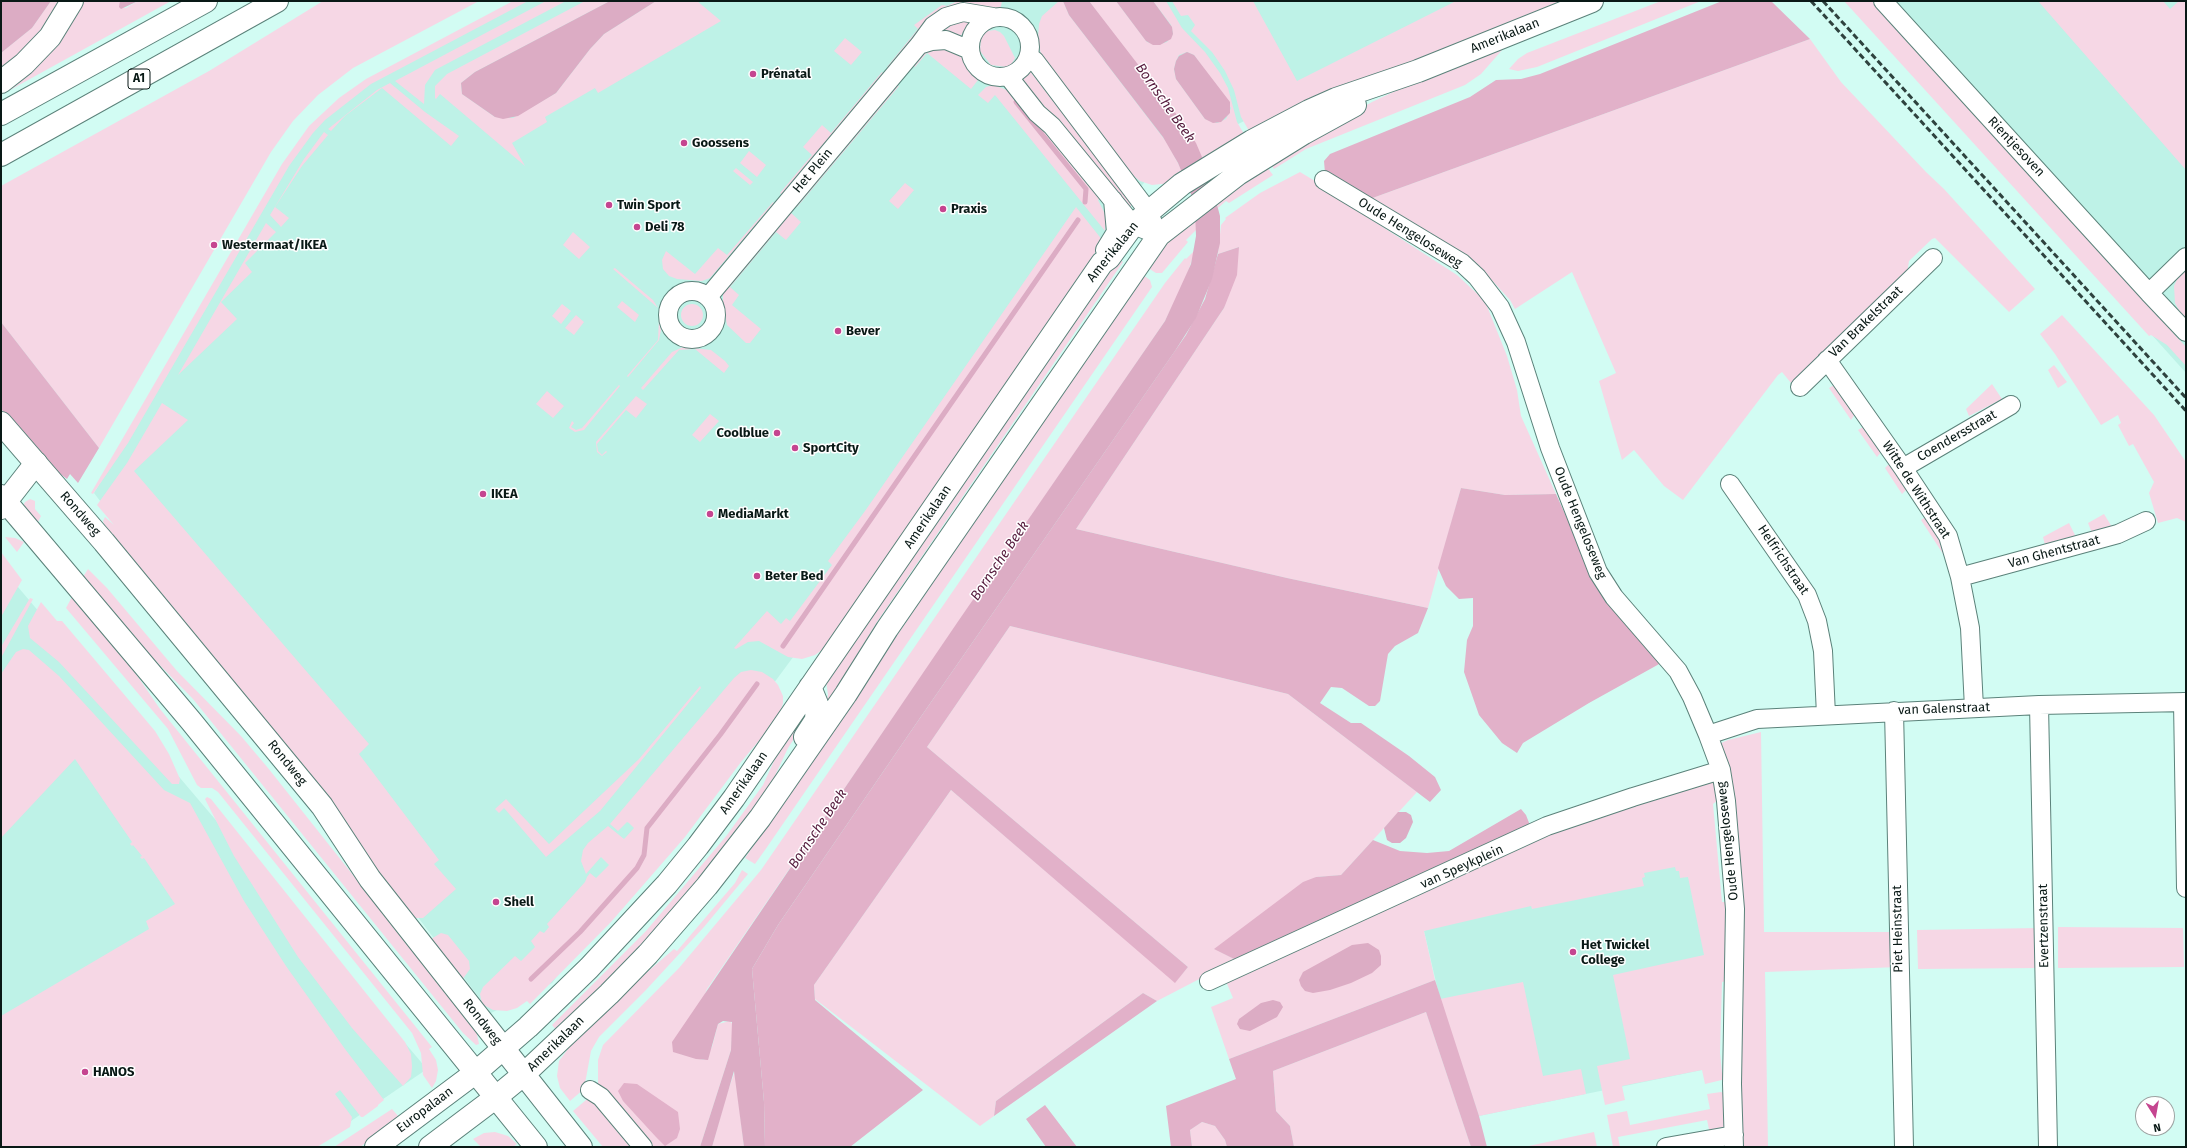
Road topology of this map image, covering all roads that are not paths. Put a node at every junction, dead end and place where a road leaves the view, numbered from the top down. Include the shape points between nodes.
1 (72, 1) edge
2 (206, 1) edge
3 (277, 1) edge
4 (1592, 1) edge
5 (1883, 1) edge
6 (993, 18) junction
7 (919, 45) junction
8 (970, 50) junction
9 (1029, 56) junction
10 (1418, 71) junction
11 (1008, 76) junction
12 (1, 82) edge
13 (1, 114) edge
14 (1, 154) edge
15 (1324, 180) dead end
16 (1113, 200) junction
17 (1141, 218) junction
18 (1159, 234) junction
19 (2186, 257) edge
20 (1933, 258) dead end
21 (1102, 263) junction
22 (2149, 293) junction
23 (708, 297) dead end
24 (2186, 332) edge
25 (1827, 360) junction
26 (1800, 387) dead end
27 (2011, 405) dead end
28 (1, 423) edge
29 (36, 463) junction
30 (1903, 468) junction
31 (1730, 484) dead end
32 (2, 498) edge
33 (2146, 521) dead end
34 (1960, 577) junction
35 (810, 687) junction
36 (2184, 702) edge
37 (2039, 705) junction
38 (1974, 708) junction
39 (1894, 711) junction
40 (1826, 715) junction
41 (1708, 735) junction
42 (1721, 770) junction
43 (776, 795) junction
44 (2186, 888) edge
45 (1209, 981) dead end
46 (503, 1050) junction
47 (475, 1073) junction
48 (523, 1075) junction
49 (590, 1090) dead end
50 (495, 1098) junction
51 (1734, 1141) edge
52 (376, 1147) edge
53 (430, 1147) edge
54 (536, 1147) edge
55 (581, 1147) edge
56 (643, 1147) edge
57 (1666, 1147) edge
58 (1904, 1147) edge
59 (2048, 1147) edge

1 - 12 main road via 50,37 24,64
2 - 13 main road
3 - 14 main road, A1
4 - 10 main road, Amerikalaan
5 - 22 street, Rientjesoven
6 - 7 street, Het Plein via 968,12 950,16 933,26
6 - 8 street via 985,20 974,31 970,40
6 - 9 street via 1010,18 1022,26 1030,39
7 - 8 street via 942,40
7 - 23 street, Het Plein
8 - 11 street via 974,64 981,71 995,77
9 - 11 street via 1022,68
9 - 17 street via 1035,61
10 - 17 main road, Amerikalaan via 1309,111 1212,164 1182,184
10 - 18 main road, Amerikalaan via 1304,133 1218,187
11 - 16 street
15 - 41 street, Oude Hengeloseweg via 1462,264 1478,277 1500,307 1516,342 1550,448 1598,572 1614,597 1678,671
16 - 17 street
16 - 21 street via 1116,232 1105,250
17 - 18 street
17 - 21 main road, Amerikalaan via 1109,258
18 - 43 main road, Amerikalaan
19 - 22 street
20 - 25 street, Van Brakelstraat
21 - 35 main road, Amerikalaan
22 - 24 street, Rientjesoven
25 - 26 street, Van Brakelstraat
25 - 30 street, Witte de Withstraat
27 - 30 street, Coendersstraat
28 - 29 main road, Rondweg
29 - 32 main road
29 - 46 main road, Rondweg via 322,806 370,879
30 - 34 street, Witte de Withstraat via 1948,536
31 - 40 street, Helfrichstraat via 1807,595 1817,620 1823,651
32 - 47 main road via 191,721
33 - 34 street, Van Ghentstraat via 2118,534
34 - 38 street, Witte de Withstraat via 1970,628
35 - 43 main road via 817,704 816,720 795,753
35 - 46 main road, Amerikalaan via 734,798 667,884 589,968
36 - 37 street, van Galenstraat
36 - 44 street
37 - 38 street, van Galenstraat
37 - 59 street, Evertzenstraat
38 - 39 street, van Galenstraat
39 - 40 street, van Galenstraat
39 - 58 street, Piet Heinstraat
40 - 41 street, van Galenstraat via 1757,719
41 - 42 street, Oude Hengeloseweg
42 - 45 street, van Speykplein via 1547,826
42 - 51 street, Oude Hengeloseweg via 1735,909 1732,1084
43 - 48 main road, Amerikalaan via 706,886 648,954
46 - 47 main road, Amerikalaan
46 - 48 main road, Rondweg
47 - 50 main road
47 - 52 main road, Europalaan
48 - 50 main road, Amerikalaan
48 - 55 main road, Rondweg
49 - 56 street via 601,1097
50 - 53 main road
50 - 54 main road
51 - 57 street

